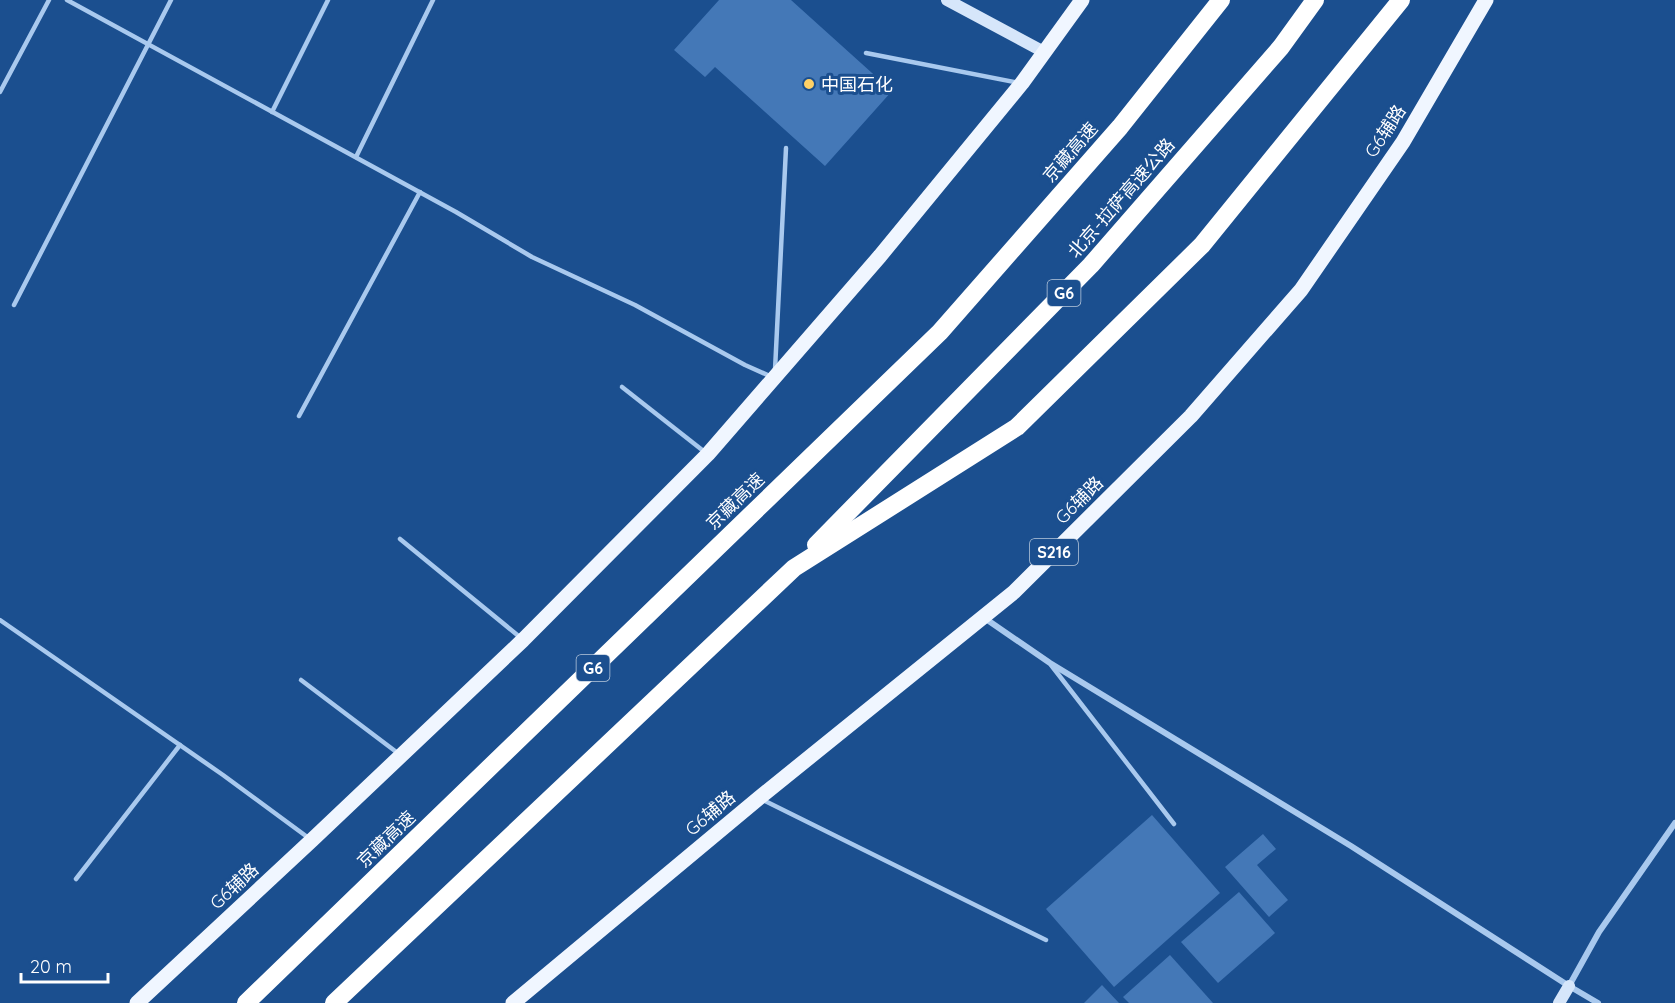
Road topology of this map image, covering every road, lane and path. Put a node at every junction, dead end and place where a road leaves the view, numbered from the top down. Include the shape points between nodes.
1 (49, 0) edge
2 (67, 0) edge
3 (171, 0) edge
4 (328, 0) edge
5 (433, 0) edge
6 (947, 0) edge
7 (1082, 0) edge
8 (1221, 0) edge
9 (1315, 0) edge
10 (1401, 0) edge
11 (1486, 0) edge
12 (148, 44) junction
13 (1044, 52) junction
14 (866, 53) dead end
15 (1022, 83) junction
16 (0, 92) edge
17 (272, 111) junction
18 (786, 148) dead end
19 (356, 158) junction
20 (420, 192) junction
21 (14, 305) dead end
22 (775, 378) junction
23 (622, 387) dead end
24 (299, 416) dead end
25 (708, 454) junction
26 (400, 539) dead end
27 (794, 568) junction
28 (983, 617) junction
29 (0, 620) edge
30 (523, 640) junction
31 (1050, 663) junction
32 (301, 681) dead end
33 (180, 745) junction
34 (401, 756) junction
35 (759, 798) junction
36 (1174, 824) dead end
37 (1675, 824) edge
38 (312, 840) junction
39 (76, 879) dead end
40 (1046, 940) dead end
41 (1569, 986) junction
42 (137, 1003) edge
43 (246, 1003) edge
44 (334, 1003) edge
45 (513, 1003) edge
46 (1559, 1003) edge
47 (1598, 1003) edge

1 - 16 lane
2 - 12 lane
3 - 12 lane
4 - 17 lane
5 - 19 lane
6 - 13 street
7 - 13 main road, G6辅路
8 - 43 highway, 京藏高速 / G6 via 1120,127 940,332
9 - 27 highway, 北京-拉萨高速公路 / G6 via 1281,47 1091,265
10 - 27 highway via 1202,245 1017,428
11 - 28 main road, G6辅路 / S216 via 1403,142 1301,290 1191,416 1014,592
12 - 17 lane
12 - 21 lane
13 - 15 main road, G6辅路
14 - 15 lane
15 - 22 main road, G6辅路
17 - 19 lane
18 - 22 lane
19 - 20 lane
20 - 22 lane via 532,257
20 - 24 lane
22 - 25 main road, G6辅路
23 - 25 lane
25 - 30 main road, G6辅路
26 - 30 lane
27 - 44 highway
28 - 31 street
28 - 35 main road, G6辅路 / S216
29 - 33 lane
30 - 34 main road, G6辅路
31 - 36 lane
31 - 41 street via 1351,846
32 - 34 lane
33 - 38 lane
33 - 39 lane
34 - 38 main road, G6辅路
35 - 40 lane
35 - 45 main road, G6辅路 / S216
37 - 41 street via 1599,932
38 - 42 main road, G6辅路
41 - 46 street
41 - 47 street

